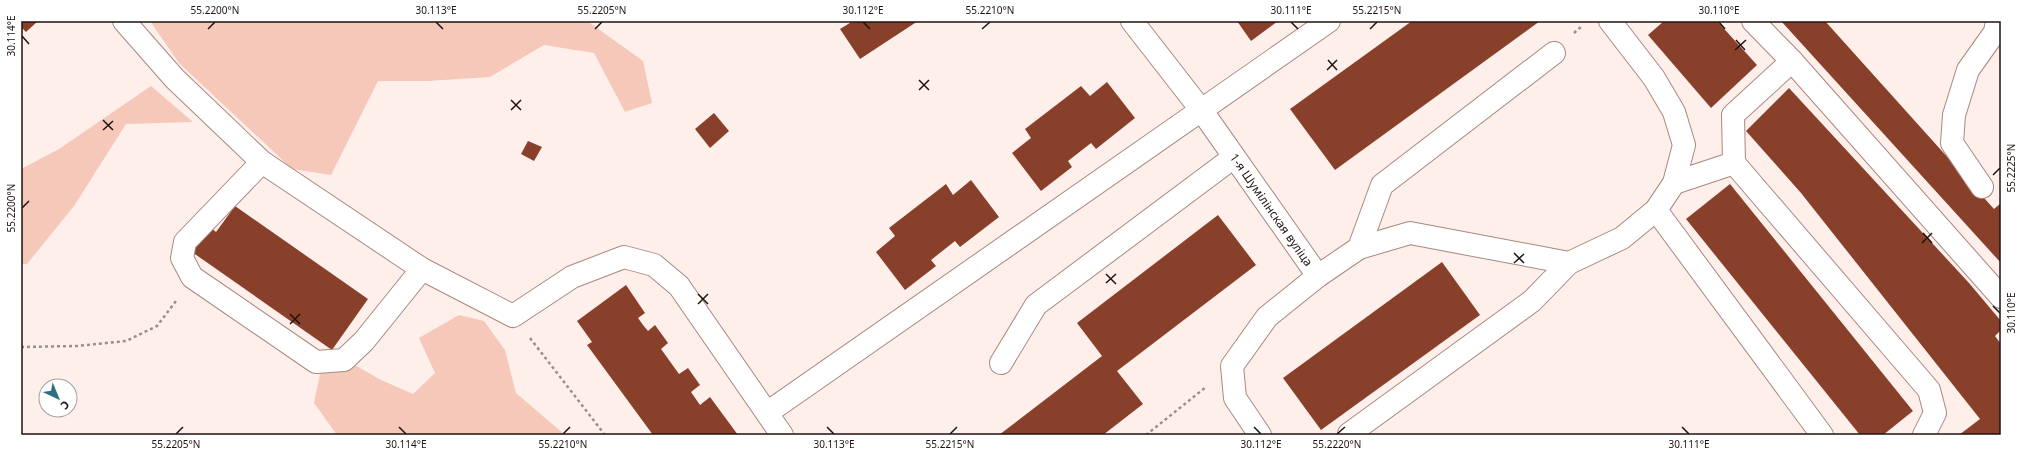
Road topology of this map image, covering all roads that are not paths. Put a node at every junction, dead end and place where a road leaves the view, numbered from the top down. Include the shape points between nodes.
1 (124, 21) edge
2 (1132, 21) edge
3 (1330, 21) edge
4 (1610, 21) edge
5 (1753, 21) edge
6 (1997, 21) edge
7 (1554, 53) dead end
8 (1792, 60) junction
9 (1202, 110) junction
10 (1234, 157) junction
11 (262, 162) junction
12 (1734, 163) junction
13 (1674, 183) junction
14 (1982, 187) dead end
15 (1656, 210) junction
16 (1359, 248) junction
17 (1569, 263) junction
18 (422, 269) junction
19 (1318, 276) junction
20 (2001, 297) edge
21 (1001, 363) dead end
22 (767, 413) junction
23 (1349, 434) edge
24 (782, 435) edge
25 (1260, 435) edge
26 (1822, 435) edge
27 (1924, 435) edge

1 - 11 street via 175,79
2 - 9 street, 1-я Шумілінская вуліца
3 - 9 street
4 - 13 street via 1654,78 1674,112 1684,145
5 - 8 street
6 - 14 street via 1995,32 1968,70 1954,115 1952,143
7 - 16 street via 1382,185
8 - 12 street via 1732,115
8 - 20 street
9 - 10 street, 1-я Шумілінская вуліца
9 - 22 street
10 - 19 street, 1-я Шумілінская вуліца
10 - 21 street via 1036,305
11 - 18 street
11 - 18 street via 185,242 182,258 192,277 316,362 344,360 364,341
12 - 13 street
12 - 27 street via 1929,390 1935,413
13 - 15 street
15 - 17 street via 1622,238
15 - 26 street
16 - 17 street via 1410,234
16 - 19 street
17 - 23 street via 1532,301
18 - 22 street via 513,316 572,277 624,257 654,265 679,286
19 - 25 street, 1-я Шумілінская вуліца via 1267,317 1232,366 1235,398
22 - 24 street

